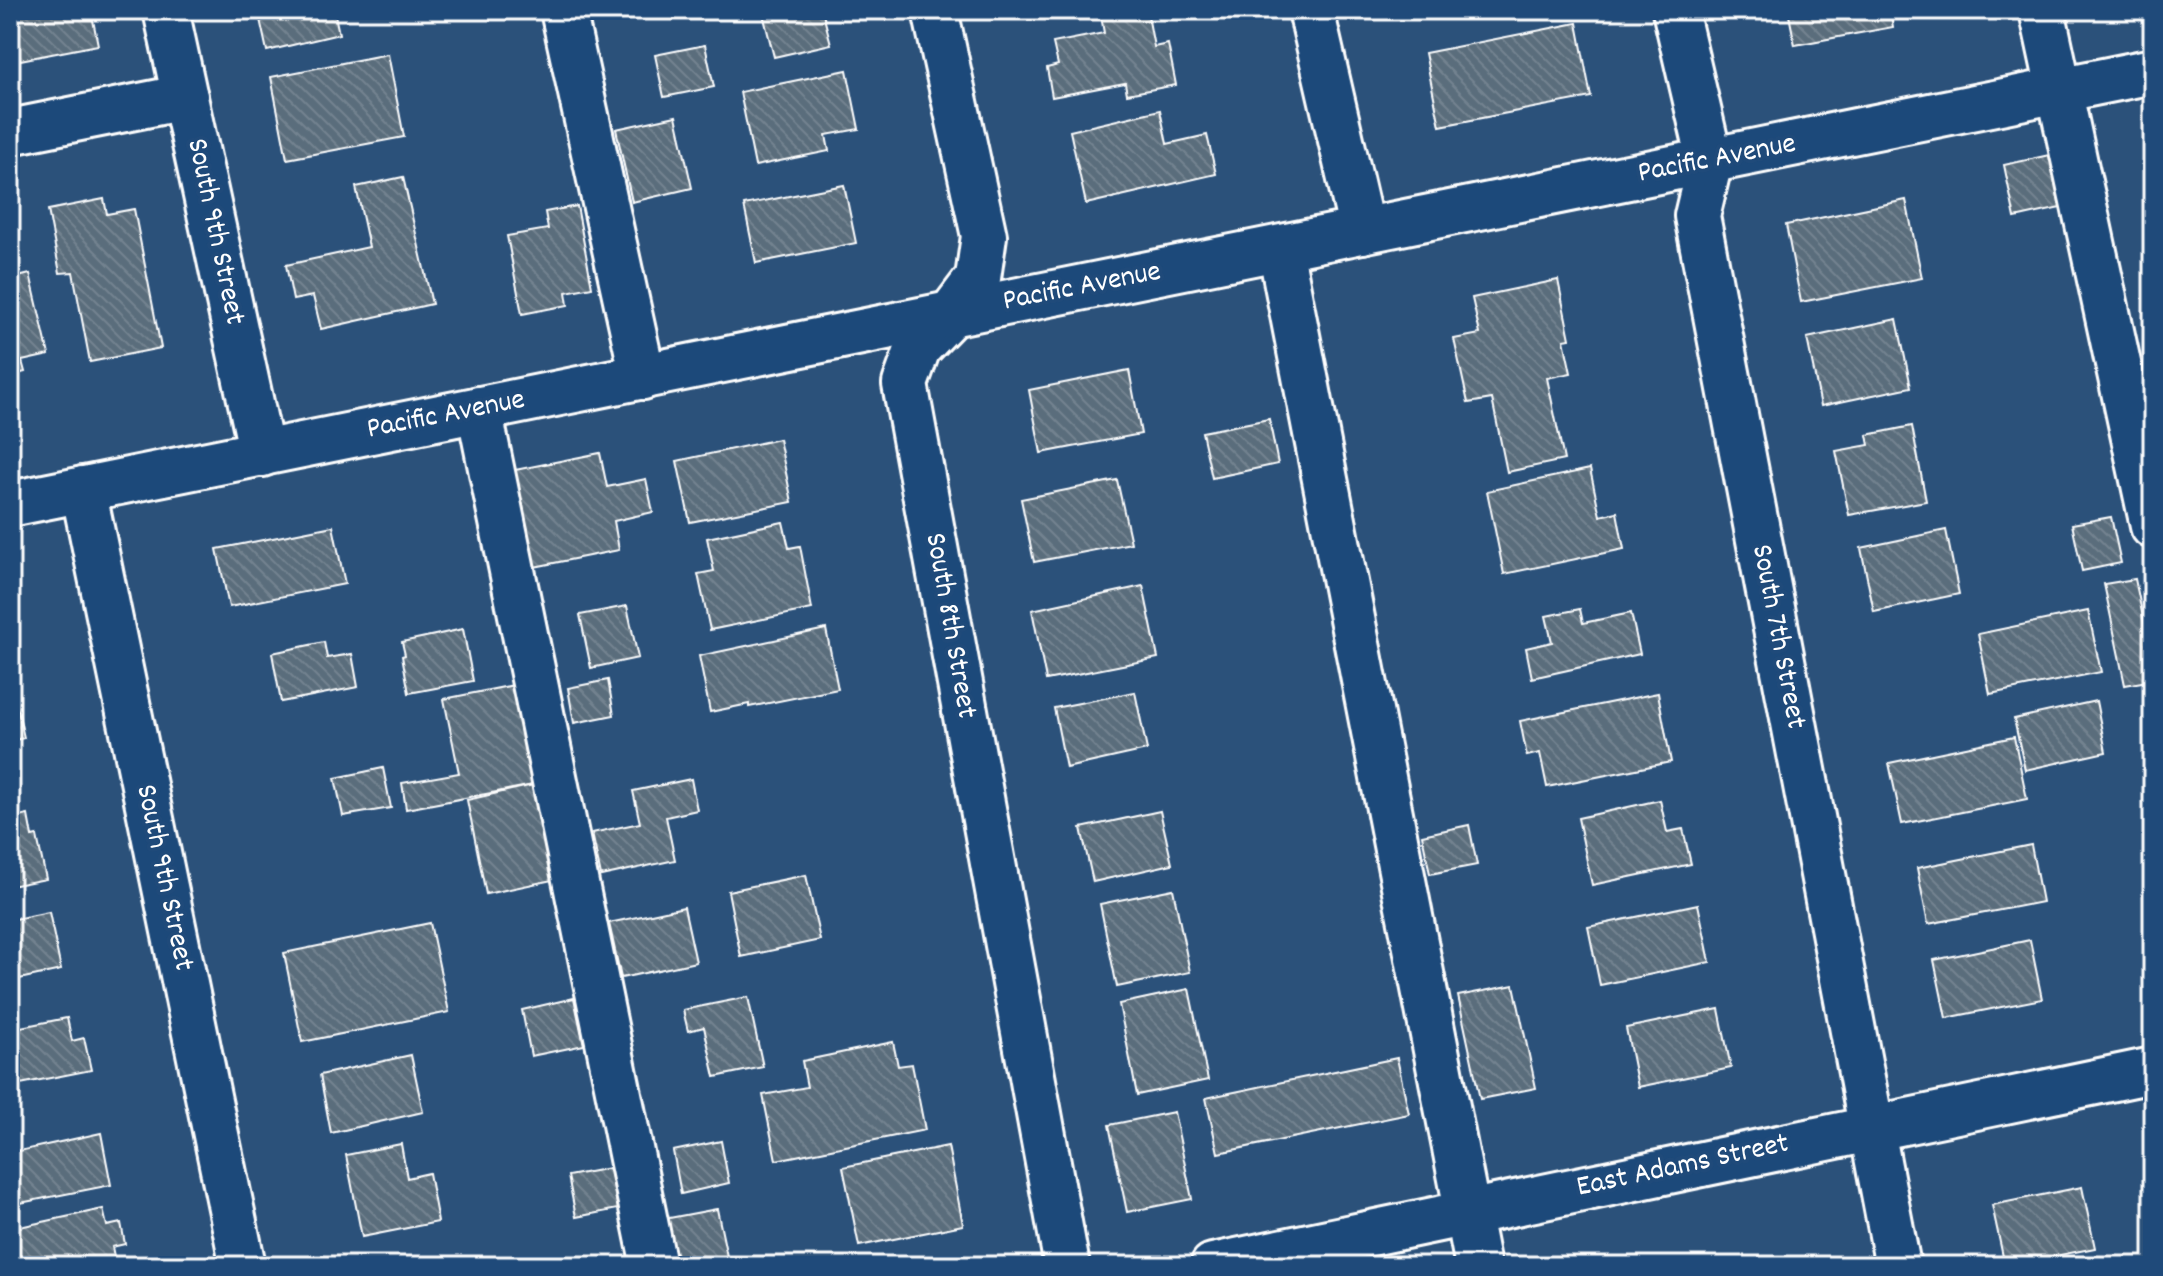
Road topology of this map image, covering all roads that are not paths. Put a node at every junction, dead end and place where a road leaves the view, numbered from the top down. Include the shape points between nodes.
1 (166, 10) edge
2 (563, 10) edge
3 (935, 10) edge
4 (1311, 10) edge
5 (1675, 10) edge
6 (2042, 10) edge
7 (2153, 71) edge
8 (2060, 90) junction
9 (185, 97) junction
10 (10, 132) edge
11 (1710, 161) junction
12 (1362, 231) junction
13 (1280, 248) junction
14 (950, 315) junction
15 (643, 377) junction
16 (479, 409) junction
17 (262, 454) junction
18 (83, 489) junction
19 (10, 504) edge
20 (2153, 526) edge
21 (2153, 1070) edge
22 (1870, 1128) junction
23 (1467, 1212) junction
24 (643, 1264) edge
25 (243, 1266) edge
26 (1067, 1266) edge
27 (1213, 1266) edge
28 (1478, 1266) edge
29 (1898, 1266) edge

1 - 9 street, South 9th Street
2 - 15 street
3 - 14 street, South 8th Street via 984,236 978,278
4 - 12 street
5 - 11 street, South 7th Street
6 - 8 street
7 - 8 street, Pacific Avenue
8 - 11 street, Pacific Avenue
8 - 20 street
9 - 10 street
9 - 17 street, South 9th Street
11 - 12 street, Pacific Avenue
11 - 22 street, South 7th Street via 1697,216
12 - 13 street, Pacific Avenue
13 - 14 street, Pacific Avenue
13 - 23 street
14 - 15 street, Pacific Avenue
14 - 26 street, South 8th Street via 918,348 905,384
15 - 16 street, Pacific Avenue
16 - 17 street, Pacific Avenue
16 - 24 street
17 - 18 street, Pacific Avenue
18 - 19 street, Pacific Avenue
18 - 25 street, South 9th Street
21 - 22 street, East Adams Street
22 - 23 street, East Adams Street
22 - 29 street, South 7th Street
23 - 27 street, East Adams Street
23 - 28 street

